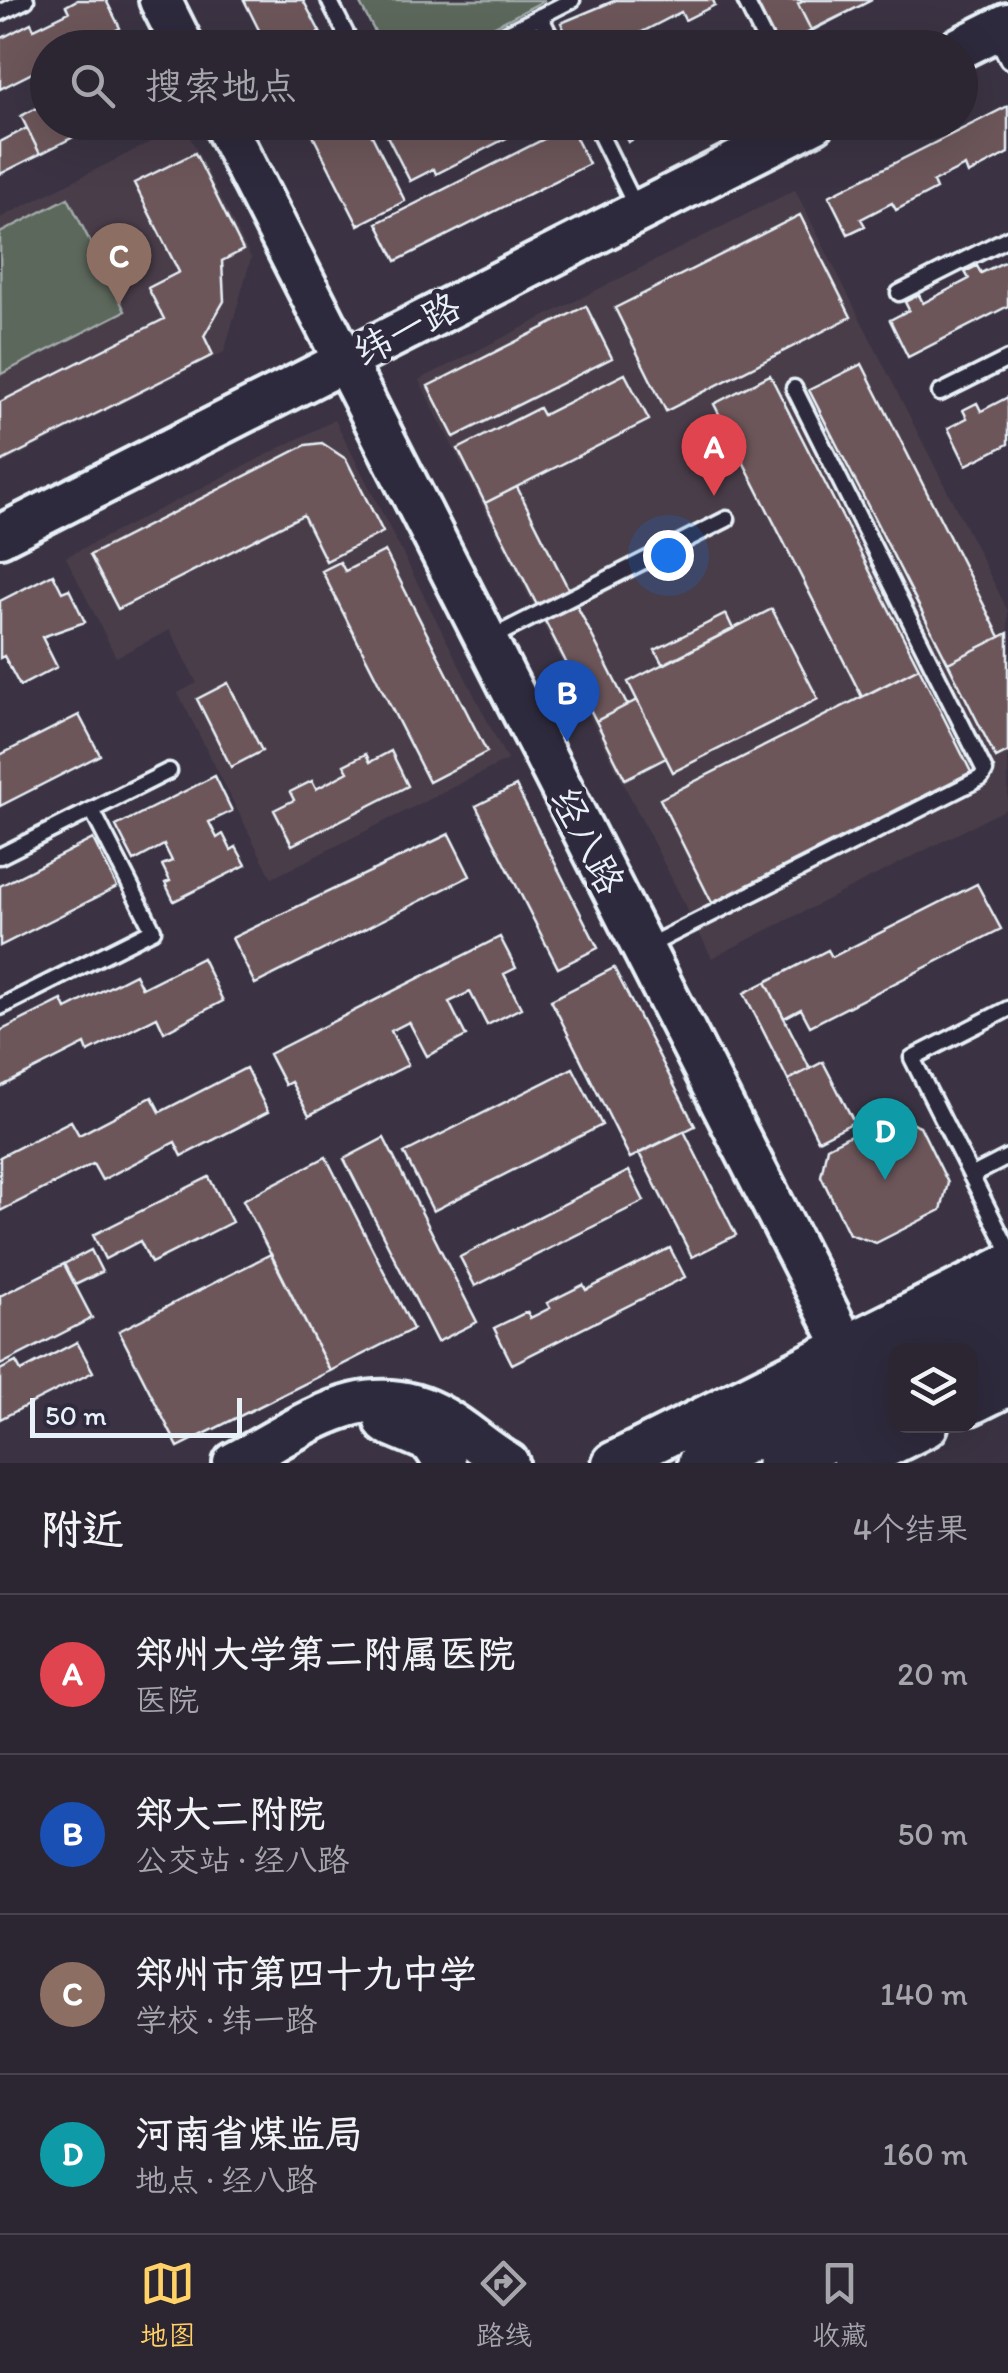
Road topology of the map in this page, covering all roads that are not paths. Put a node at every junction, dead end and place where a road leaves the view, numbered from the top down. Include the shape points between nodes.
1 (26, 0) edge
2 (160, 0) edge
3 (329, 0) edge
4 (572, 0) edge
5 (745, 0) edge
6 (0, 13) edge
7 (540, 16) junction
8 (175, 30) edge
9 (344, 30) edge
10 (513, 30) edge
11 (547, 30) edge
12 (760, 30) edge
13 (232, 140) edge
14 (603, 140) edge
15 (779, 140) edge
16 (639, 212) junction
17 (1008, 238) edge
18 (899, 293) dead end
19 (1008, 359) edge
20 (344, 361) junction
21 (794, 388) dead end
22 (940, 394) dead end
23 (728, 518) dead end
24 (0, 536) edge
25 (486, 640) junction
26 (169, 771) dead end
27 (92, 810) junction
28 (0, 856) edge
29 (643, 948) junction
30 (0, 1007) edge
31 (1008, 1009) edge
32 (1008, 1158) edge
33 (971, 1176) junction
34 (1008, 1249) edge
35 (1008, 1265) edge
36 (1008, 1304) edge
37 (932, 1343) edge
38 (1008, 1345) edge
39 (845, 1346) junction
40 (978, 1360) edge
41 (888, 1367) edge
42 (1008, 1385) edge
43 (978, 1400) edge
44 (888, 1406) edge
45 (915, 1433) edge
46 (280, 1440) junction
47 (764, 1451) edge
48 (866, 1460) edge
49 (234, 1463) edge
50 (445, 1463) edge
51 (508, 1463) edge
52 (614, 1463) edge
53 (679, 1463) edge
54 (701, 1463) edge

1 - 6 lane
2 - 8 street
3 - 9 lane
4 - 7 lane
5 - 12 lane
7 - 10 lane
7 - 11 lane
13 - 20 street, 经八路
14 - 16 lane
15 - 16 street, 纬一路
16 - 20 street, 纬一路
17 - 18 lane
19 - 22 lane
20 - 24 street, 纬一路
20 - 25 street, 经八路
21 - 29 lane via 985,771
23 - 25 lane
25 - 29 street, 经八路
26 - 27 lane
27 - 28 lane
27 - 30 lane via 153,930
29 - 39 street, 经八路
31 - 33 lane via 912,1058
32 - 33 lane
33 - 34 lane
35 - 39 street
36 - 37 main road
38 - 40 main road
39 - 52 street
41 - 47 main road
42 - 43 street
44 - 47 main road
45 - 48 street
46 - 49 street
46 - 50 street via 349,1419 394,1423 431,1442
46 - 51 street via 348,1403 384,1398 443,1418
47 - 53 street
47 - 54 main road

